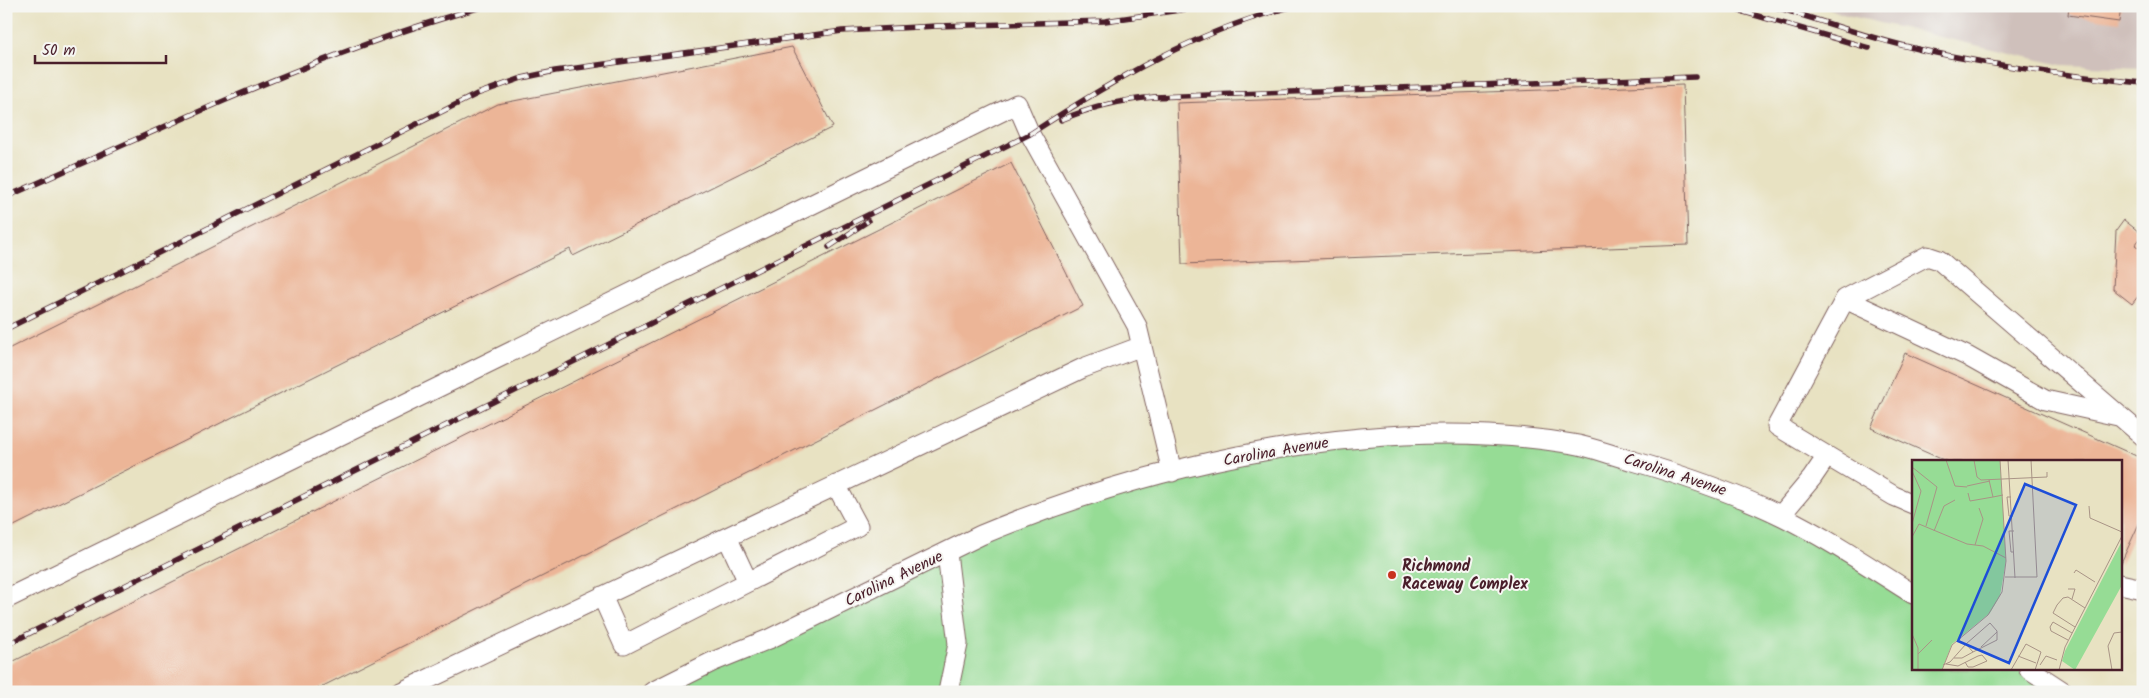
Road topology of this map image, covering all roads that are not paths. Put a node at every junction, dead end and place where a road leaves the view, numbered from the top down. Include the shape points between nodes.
1 (1845, 299) junction
2 (1142, 346) junction
3 (2119, 417) junction
4 (2143, 436) edge
5 (1827, 456) junction
6 (1172, 472) junction
7 (836, 485) junction
8 (1912, 504) edge
9 (1781, 515) junction
10 (726, 537) junction
11 (947, 553) junction
12 (748, 582) junction
13 (2122, 584) edge
14 (2143, 589) edge
15 (1912, 593) edge
16 (602, 596) junction
17 (6, 599) edge
18 (2031, 670) edge
19 (434, 685) edge
20 (401, 692) edge
21 (652, 692) edge
22 (948, 692) edge
23 (2064, 692) edge

1 - 3 street via 1967,356 2045,400
1 - 3 street via 1926,256 1939,260
1 - 5 street via 1777,426
2 - 6 street
2 - 7 street via 1083,368
2 - 17 street via 1137,326 1030,134 1017,104
3 - 4 street
5 - 8 street
5 - 9 street
6 - 9 street, Carolina Avenue via 1282,448 1368,437 1527,438 1594,448 1672,472
6 - 11 street, Carolina Avenue via 1013,522
7 - 10 street
7 - 12 street via 858,526
9 - 15 street, Carolina Avenue
10 - 12 street
10 - 16 street
11 - 21 street, Carolina Avenue
11 - 22 street via 958,644
12 - 16 street via 624,645
13 - 14 street
16 - 19 street
18 - 23 street
19 - 20 street

